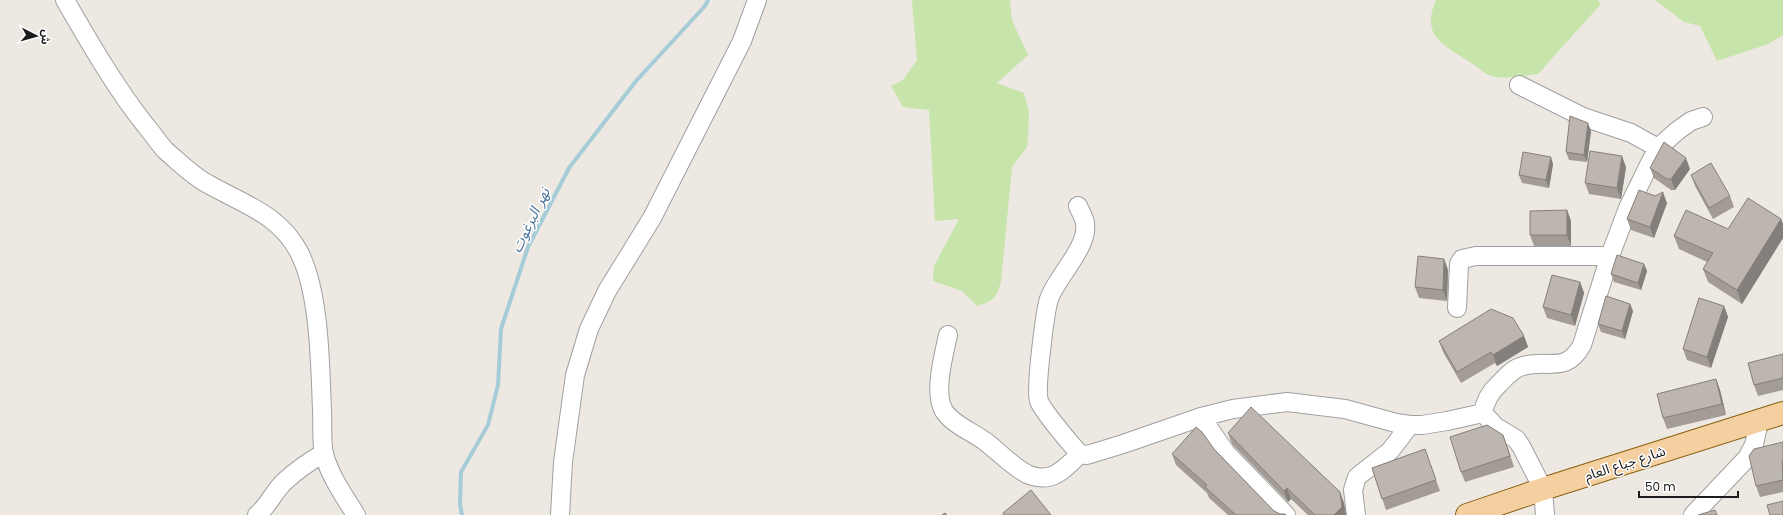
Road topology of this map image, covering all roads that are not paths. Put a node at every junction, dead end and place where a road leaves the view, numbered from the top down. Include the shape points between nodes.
1 (65, 0) edge
2 (757, 0) edge
3 (1519, 85) dead end
4 (1704, 117) dead end
5 (1658, 148) junction
6 (1078, 206) dead end
7 (1610, 256) junction
8 (1457, 308) dead end
9 (948, 335) dead end
10 (1483, 413) junction
11 (1783, 413) edge
12 (1201, 417) junction
13 (1759, 421) junction
14 (1410, 425) junction
15 (324, 453) junction
16 (1080, 454) junction
17 (1543, 489) junction
18 (257, 515) edge
19 (356, 515) edge
20 (560, 515) edge
21 (1286, 515) edge
22 (1356, 515) edge
23 (1467, 515) edge
24 (1545, 515) edge
25 (1693, 515) edge

1 - 15 street via 93,50 132,108 165,149 206,183 279,224 299,253 307,274 314,308 320,362
2 - 20 street via 742,41 652,218 607,291 589,329 575,376 563,462
3 - 5 street via 1583,116 1631,133
4 - 5 street via 1691,121
5 - 7 street via 1628,208
6 - 16 street via 1085,224 1084,238 1049,299 1038,394 1044,410
7 - 8 street via 1476,256 1462,259 1459,264
7 - 10 street via 1577,354 1561,364 1522,366 1511,372 1494,388
9 - 16 street via 939,388 943,410 952,420 1028,474 1039,478 1056,474
10 - 14 street
10 - 17 street via 1496,427 1516,439
11 - 13 main road, شارع جباع العام
12 - 14 street via 1233,409 1287,402 1345,409
12 - 16 street via 1123,444 1087,455
12 - 21 street via 1226,453
13 - 17 main road, شارع جباع العام
13 - 25 street via 1754,445 1747,458
14 - 22 street via 1390,450 1357,477 1353,490
15 - 18 street via 308,462 284,482
15 - 19 street via 334,480
17 - 23 main road, شارع جباع العام
17 - 24 street

